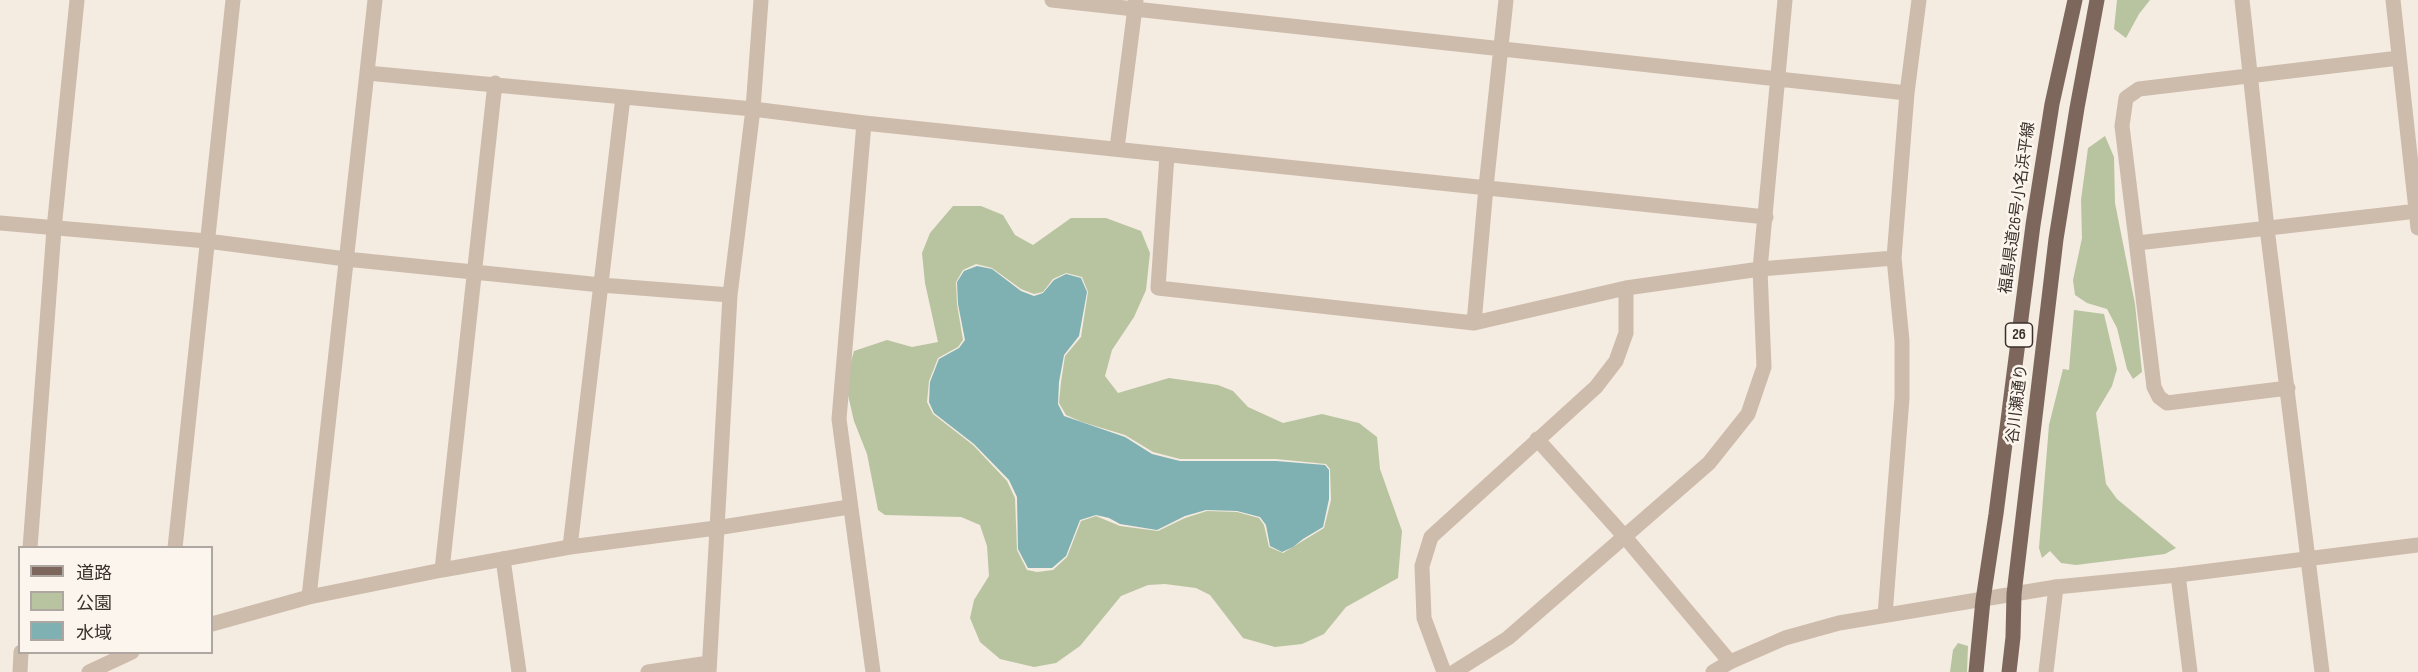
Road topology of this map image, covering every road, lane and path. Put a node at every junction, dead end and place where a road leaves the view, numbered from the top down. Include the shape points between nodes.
1 (77, 0) edge
2 (233, 0) edge
3 (375, 0) edge
4 (761, 0) edge
5 (1052, 0) edge
6 (1506, 0) edge
7 (1785, 0) edge
8 (1919, 0) edge
9 (2074, 0) edge
10 (2097, 0) edge
11 (2242, 0) edge
12 (2392, 0) edge
13 (1135, 4) edge
14 (1503, 49) junction
15 (2399, 58) junction
16 (367, 73) junction
17 (2251, 75) junction
18 (1778, 78) junction
19 (495, 83) junction
20 (1907, 93) junction
21 (623, 97) junction
22 (753, 109) junction
23 (864, 123) junction
24 (1117, 148) junction
25 (1167, 155) junction
26 (1486, 187) junction
27 (2417, 211) edge
28 (1766, 217) junction
29 (0, 223) edge
30 (2267, 228) junction
31 (2418, 228) edge
32 (54, 229) junction
33 (207, 241) junction
34 (2137, 243) junction
35 (1894, 258) junction
36 (346, 259) junction
37 (1760, 269) junction
38 (474, 272) junction
39 (601, 285) junction
40 (1626, 288) junction
41 (730, 295) junction
42 (1474, 323) junction
43 (2288, 388) junction
44 (1537, 439) junction
45 (849, 507) junction
46 (716, 528) junction
47 (1625, 537) junction
48 (2418, 545) edge
49 (30, 546) edge
50 (175, 546) edge
51 (570, 547) junction
52 (2308, 557) junction
53 (503, 559) junction
54 (442, 570) junction
55 (2178, 575) junction
56 (2056, 587) junction
57 (2014, 594) junction
58 (309, 597) junction
59 (1983, 600) junction
60 (1885, 615) junction
61 (213, 624) edge
62 (21, 654) edge
63 (128, 654) edge
64 (1730, 662) junction
65 (709, 667) edge
66 (20, 672) edge
67 (89, 672) edge
68 (519, 672) edge
69 (648, 672) edge
70 (873, 672) edge
71 (1444, 672) edge
72 (1454, 672) edge
73 (1713, 672) edge
74 (1976, 672) edge
75 (2009, 672) edge
76 (2046, 672) edge
77 (2190, 672) edge
78 (2322, 672) edge

1 - 32 street
2 - 33 street
3 - 16 street
4 - 22 street
5 - 13 street
6 - 14 street
7 - 18 street
8 - 20 street
9 - 59 main road, 福島県道26号小名浜平線 / 26 via 2032,225
10 - 57 main road, 谷川瀬通り / 26 via 2056,239
11 - 17 street
12 - 15 street
13 - 14 street
13 - 24 street
14 - 18 street
14 - 26 street
15 - 17 street
15 - 27 street
16 - 19 street
16 - 36 street
17 - 30 street
17 - 34 street via 2139,89 2126,98 2122,126
18 - 20 street
18 - 28 street
19 - 21 street
19 - 38 street
20 - 35 street
21 - 22 street
21 - 39 street
22 - 23 street
22 - 41 street
23 - 24 street
23 - 45 street via 838,418
24 - 25 street
25 - 26 street
25 - 42 street via 1158,288
26 - 28 street
26 - 42 street
27 - 30 street
27 - 31 street
28 - 37 street
29 - 32 street
30 - 34 street
30 - 43 street
32 - 33 street
32 - 49 street
33 - 36 street
33 - 50 street
34 - 43 street via 2154,387 2159,397 2167,403
35 - 37 street
35 - 60 street via 1902,341 1902,398
36 - 38 street
36 - 58 street
37 - 40 street
37 - 47 street via 1764,367 1748,414 1709,463
38 - 39 street
38 - 54 street
39 - 41 street
39 - 51 street
40 - 42 street
40 - 44 street via 1626,333 1616,361 1596,387
41 - 46 street
43 - 52 street
44 - 47 street
44 - 71 street via 1431,537 1422,566 1424,618
45 - 46 street
45 - 70 street
46 - 51 street
46 - 65 street
47 - 64 street
47 - 72 street via 1508,638
48 - 52 street
51 - 53 street
52 - 55 street
52 - 78 street
53 - 54 street
53 - 68 street
54 - 58 street
55 - 56 street
55 - 77 street
56 - 57 street
56 - 76 street
57 - 59 street
57 - 75 main road, 谷川瀬通り / 26
58 - 61 street
59 - 60 street
59 - 74 main road, 福島県道26号小名浜平線 / 26
60 - 64 street via 1785,638
62 - 66 street
63 - 67 street
64 - 73 street
65 - 69 street

